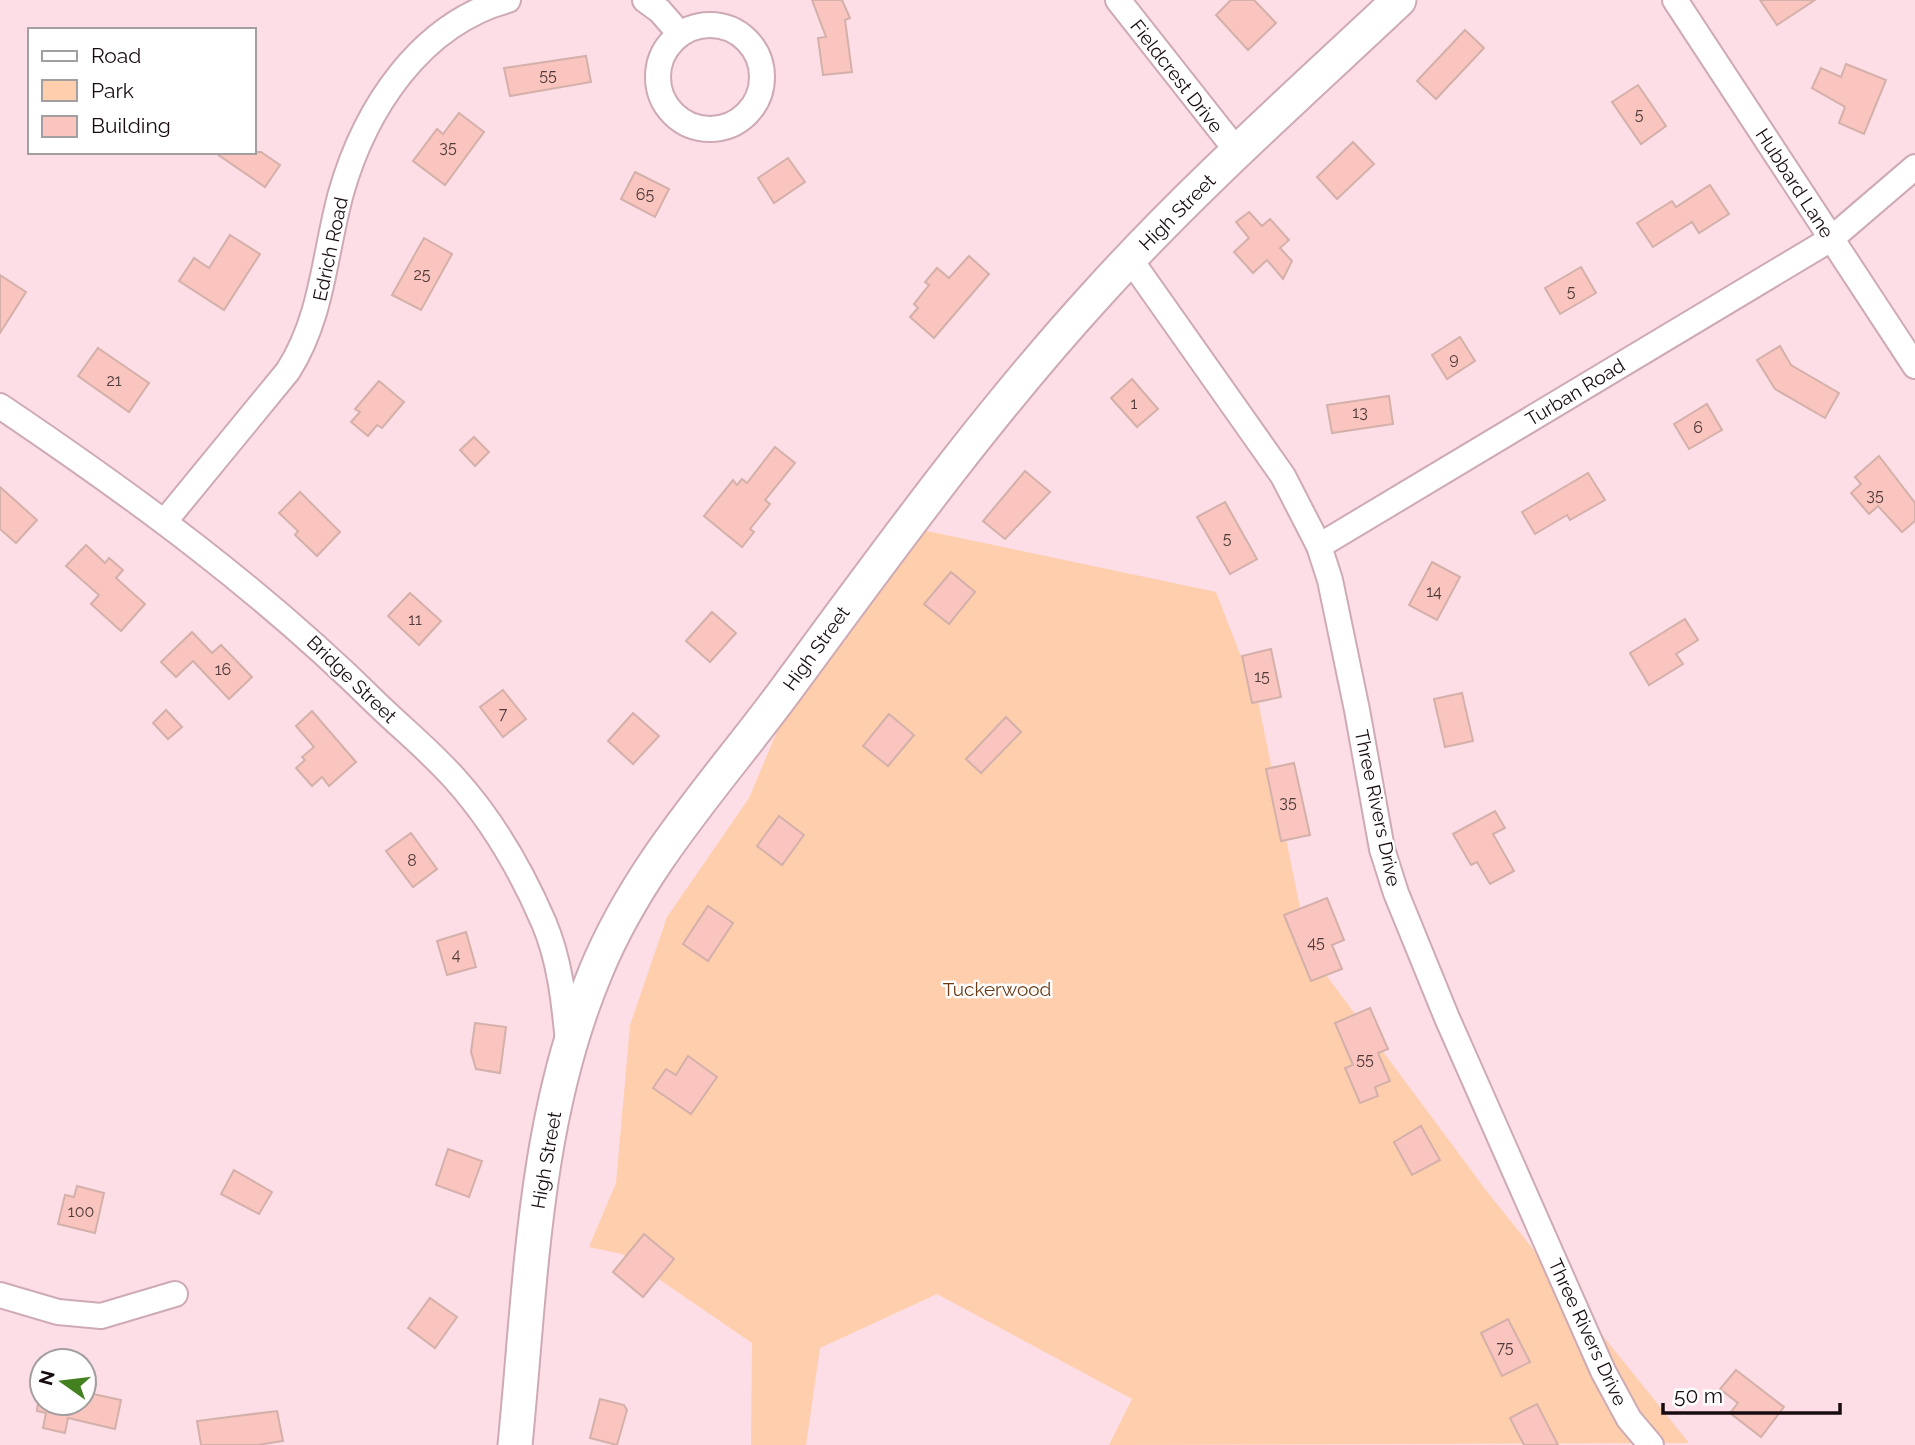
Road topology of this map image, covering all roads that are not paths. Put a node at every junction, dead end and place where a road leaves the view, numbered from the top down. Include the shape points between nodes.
1 (508, 0) edge
2 (645, 0) edge
3 (1118, 0) edge
4 (1399, 0) edge
5 (1675, 0) edge
6 (680, 34) junction
7 (1237, 152) junction
8 (1915, 167) edge
9 (1831, 239) junction
10 (1130, 259) junction
11 (1915, 366) edge
12 (0, 406) edge
13 (165, 521) junction
14 (1320, 546) junction
15 (569, 1053) junction
16 (174, 1294) dead end
17 (0, 1295) edge
18 (515, 1445) edge
19 (1651, 1445) edge

1 - 13 street, Edrich Road via 440,33 387,93 342,192 305,345
2 - 6 street
3 - 7 street, Fieldcrest Drive
4 - 7 street, High Street
5 - 9 street, Hubbard Lane
6 - 6 street via 660,62 659,85 667,107 696,127 719,128 740,119 757,100 763,76 757,52 749,41 716,24
7 - 10 street, High Street
8 - 9 street, Turban Road
9 - 11 street, Hubbard Lane
9 - 14 street, Turban Road
10 - 14 street, Three Rivers Drive via 1283,477
10 - 15 street, High Street via 964,451 673,835 607,946
12 - 13 street, Bridge Street
13 - 15 street, Bridge Street via 305,634 436,758 477,806 512,860 544,923 562,988
14 - 19 street, Three Rivers Drive via 1355,696 1382,849 1396,893 1603,1371 1629,1419
15 - 18 street, High Street via 536,1213
16 - 17 street via 101,1316 58,1312

